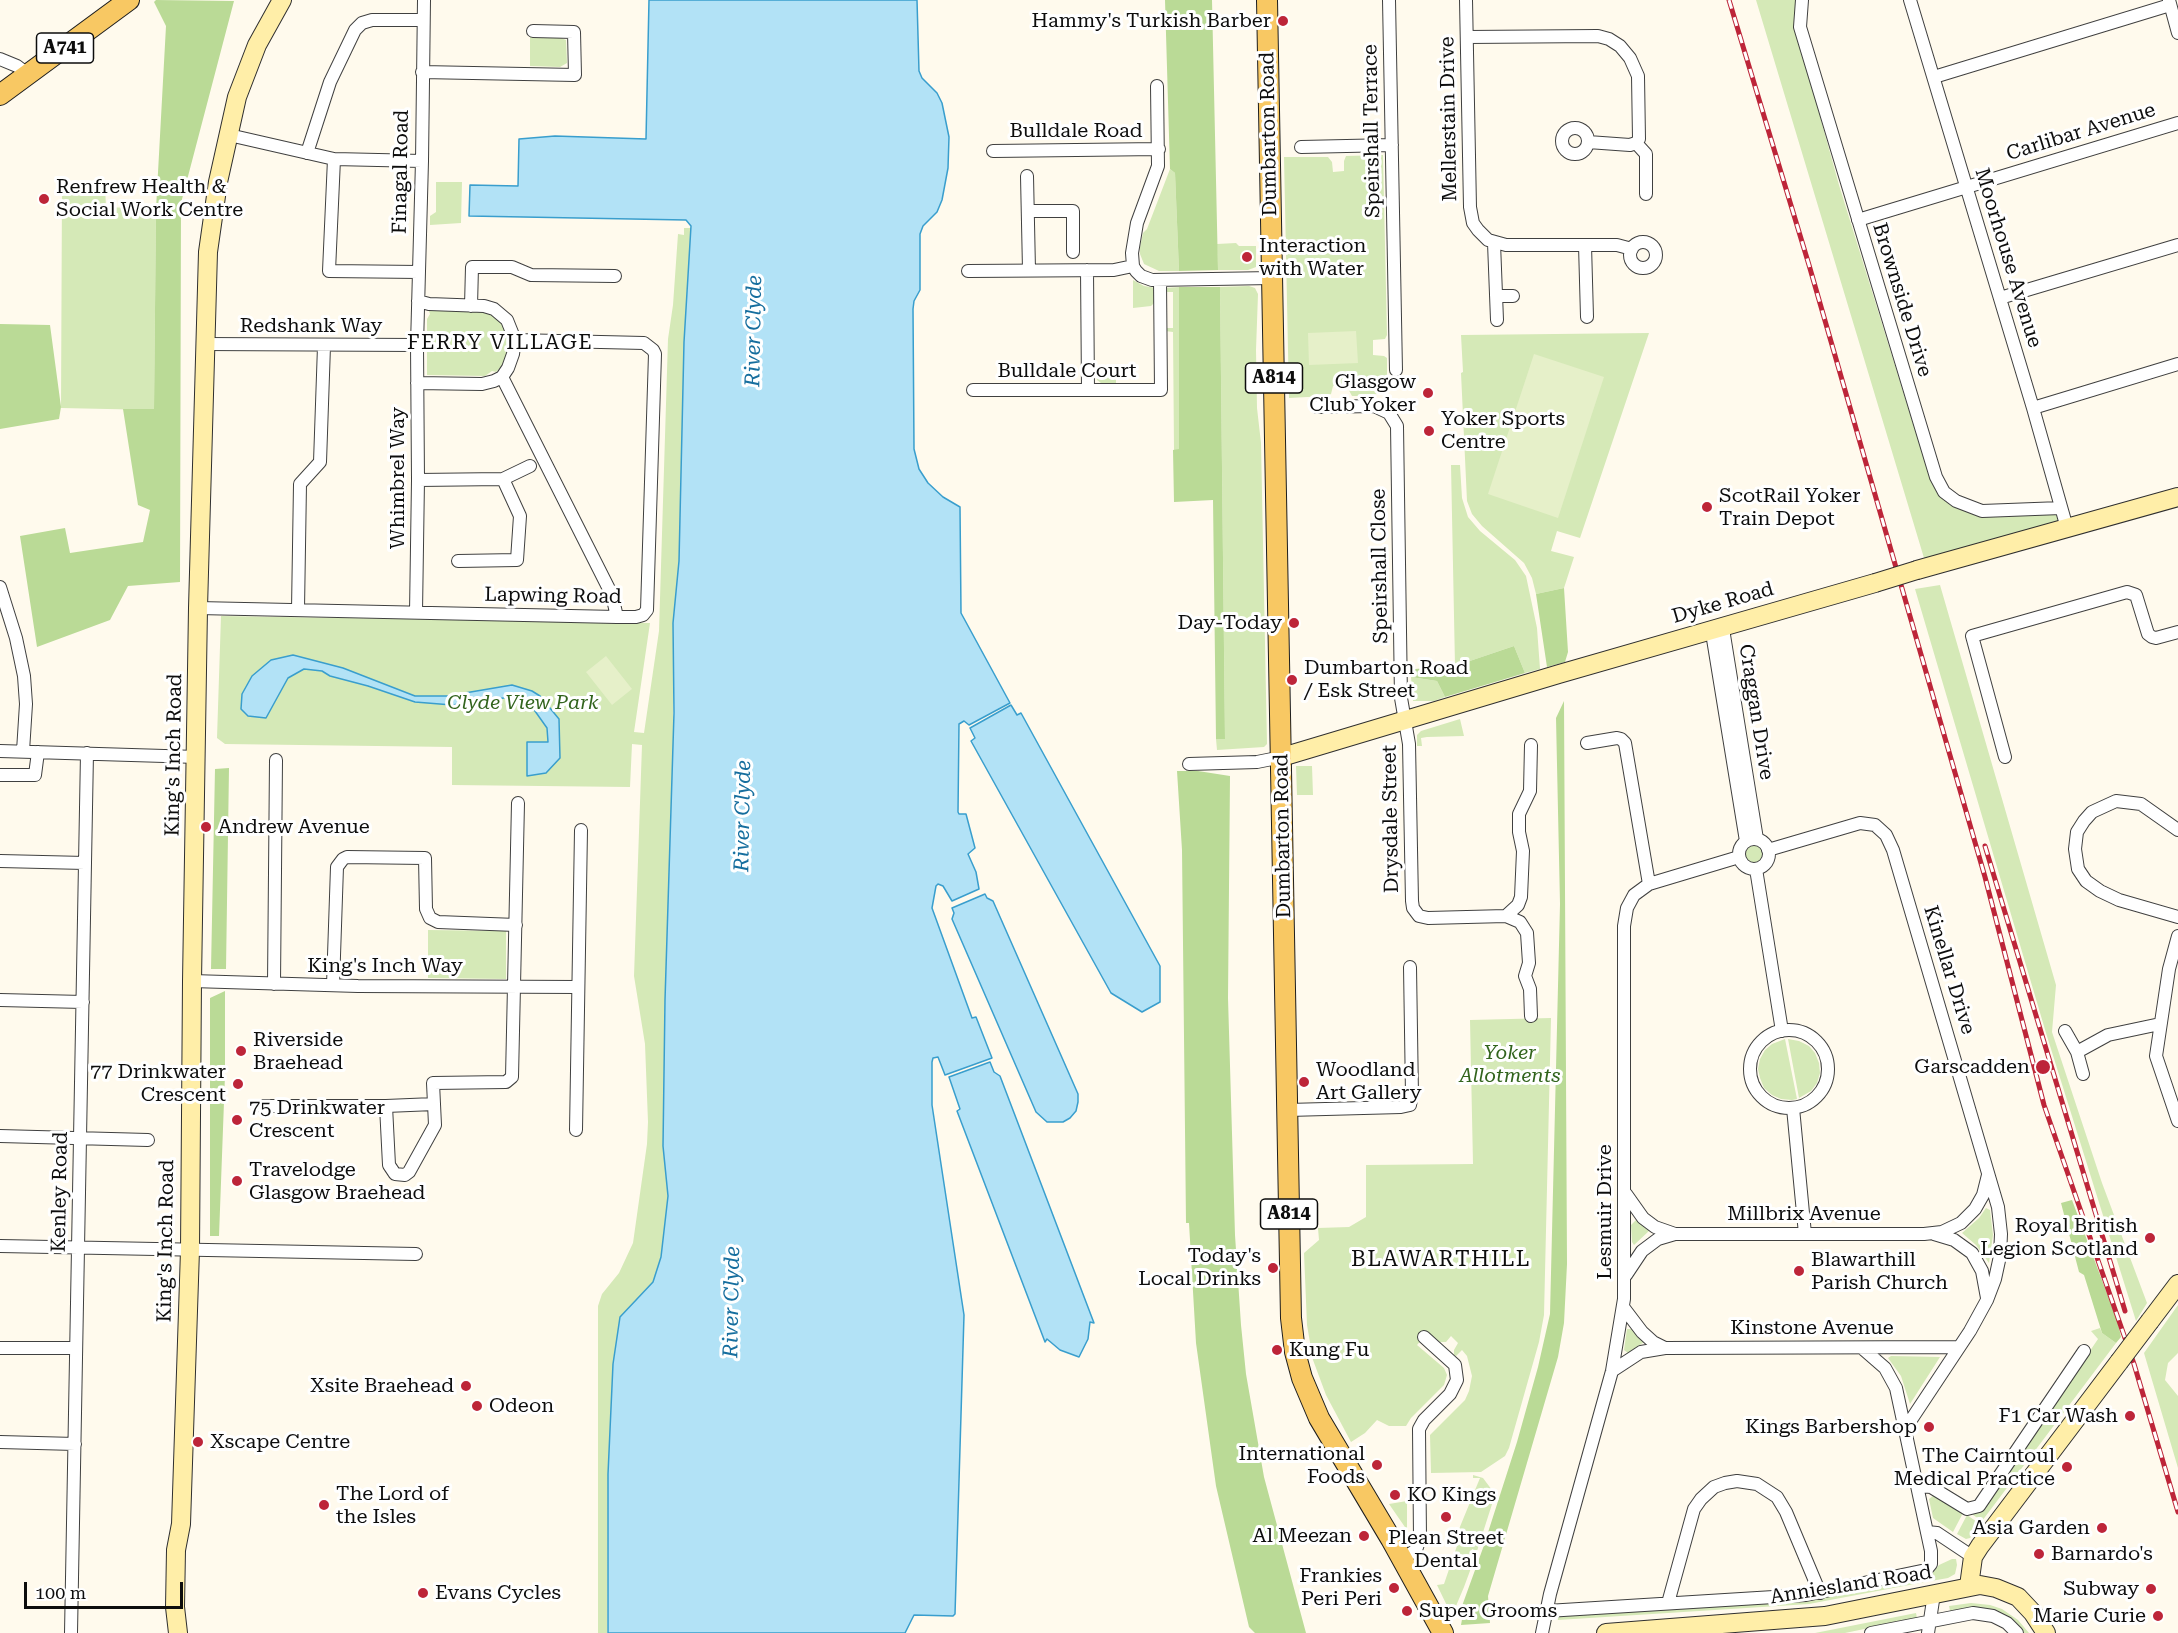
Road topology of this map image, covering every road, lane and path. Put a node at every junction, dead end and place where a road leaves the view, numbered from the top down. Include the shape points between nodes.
1 (129, 0) edge
2 (282, 0) edge
3 (424, 0) edge
4 (1267, 0) edge
5 (1389, 0) edge
6 (1466, 0) edge
7 (1802, 0) edge
8 (1910, 0) edge
9 (2169, 3) edge
10 (423, 20) junction
11 (533, 31) dead end
12 (2178, 33) edge
13 (1467, 37) junction
14 (0, 58) edge
15 (422, 72) junction
16 (29, 75) junction
17 (1934, 77) junction
18 (1156, 86) dead end
19 (0, 96) edge
20 (2178, 123) edge
21 (229, 135) junction
22 (1588, 142) dead end
23 (1636, 143) junction
24 (1392, 146) junction
25 (1301, 147) dead end
26 (1158, 149) junction
27 (993, 151) dead end
28 (307, 153) junction
29 (334, 159) junction
30 (422, 161) junction
31 (1027, 176) dead end
32 (1967, 187) junction
33 (1646, 194) dead end
34 (1028, 210) junction
35 (1858, 220) junction
36 (1494, 243) junction
37 (1585, 245) junction
38 (2178, 245) edge
39 (1632, 249) dead end
40 (1074, 252) dead end
41 (1133, 266) junction
42 (1029, 270) junction
43 (1087, 270) junction
44 (968, 271) dead end
45 (419, 272) junction
46 (615, 276) dead end
47 (1272, 278) junction
48 (1160, 280) junction
49 (1496, 296) junction
50 (1513, 296) dead end
51 (2000, 298) junction
52 (418, 301) junction
53 (471, 306) junction
54 (1587, 318) dead end
55 (1497, 320) dead end
56 (515, 340) junction
57 (204, 344) junction
58 (417, 345) junction
59 (324, 346) junction
60 (2178, 364) edge
61 (1396, 370) dead end
62 (502, 377) junction
63 (417, 382) junction
64 (973, 390) dead end
65 (1088, 390) junction
66 (1317, 406) dead end
67 (2033, 408) junction
68 (530, 466) dead end
69 (503, 479) junction
70 (418, 480) junction
71 (2178, 497) edge
72 (2061, 508) junction
73 (2067, 528) junction
74 (458, 561) dead end
75 (0, 587) edge
76 (198, 608) junction
77 (298, 609) junction
78 (416, 612) junction
79 (617, 617) junction
80 (1716, 629) junction
81 (2178, 632) edge
82 (1405, 720) junction
83 (1587, 743) dead end
84 (1531, 744) dead end
85 (0, 751) edge
86 (23, 751) junction
87 (38, 752) junction
88 (87, 753) junction
89 (197, 757) junction
90 (1281, 757) junction
91 (2005, 757) dead end
92 (276, 760) dead end
93 (1189, 764) dead end
94 (0, 775) edge
95 (518, 803) dead end
96 (581, 830) dead end
97 (2178, 830) edge
98 (1752, 840) junction
99 (1768, 849) junction
100 (1739, 857) junction
101 (0, 861) edge
102 (85, 863) junction
103 (1756, 869) junction
104 (1649, 884) junction
105 (1506, 916) junction
106 (2178, 917) edge
107 (516, 924) junction
108 (2178, 936) edge
109 (1410, 967) dead end
110 (192, 981) junction
111 (274, 984) junction
112 (333, 985) junction
113 (514, 986) junction
114 (578, 987) junction
115 (0, 1000) edge
116 (83, 1002) junction
117 (1531, 1016) dead end
118 (2160, 1024) junction
119 (1782, 1030) junction
120 (2065, 1031) dead end
121 (2077, 1052) junction
122 (2083, 1074) dead end
123 (434, 1104) junction
124 (386, 1106) junction
125 (260, 1107) dead end
126 (1793, 1108) junction
127 (1288, 1110) junction
128 (2178, 1121) edge
129 (576, 1130) dead end
130 (0, 1137) edge
131 (80, 1138) junction
132 (148, 1140) dead end
133 (1989, 1172) junction
134 (1625, 1193) junction
135 (1933, 1233) junction
136 (1675, 1234) junction
137 (1805, 1234) junction
138 (0, 1246) edge
139 (78, 1248) junction
140 (190, 1250) junction
141 (416, 1254) dead end
142 (1625, 1276) junction
143 (2178, 1284) edge
144 (1987, 1300) junction
145 (1623, 1307) junction
146 (1424, 1337) dead end
147 (1862, 1347) junction
148 (1959, 1347) junction
149 (0, 1348) edge
150 (76, 1348) junction
151 (1665, 1348) junction
152 (2084, 1351) dead end
153 (1612, 1371) junction
154 (1905, 1429) junction
155 (0, 1442) edge
156 (75, 1444) junction
157 (1917, 1486) junction
158 (1927, 1532) junction
159 (1973, 1557) junction
160 (1402, 1559) junction
161 (1969, 1586) junction
162 (1820, 1593) junction
163 (1934, 1594) junction
164 (1668, 1604) junction
165 (1546, 1611) junction
166 (1929, 1627) edge
167 (178, 1632) edge
168 (71, 1633) edge
169 (1443, 1633) edge
170 (1542, 1633) edge
171 (1606, 1633) edge
172 (1871, 1633) edge
173 (2017, 1633) edge
174 (2046, 1633) edge

1 - 16 main road, A741
2 - 21 street, King's Inch Road via 257,45 241,86
3 - 10 street, Finagal Road
4 - 47 main road, Dumbarton Road / A814
5 - 24 street, Speirshall Terrace
6 - 13 street, Mellerstain Drive
7 - 35 street, Brownside Drive via 1800,27
8 - 17 street, Moorhouse Avenue
9 - 12 street
9 - 17 street
10 - 15 street, Finagal Road
10 - 28 street via 372,20 355,30 330,82
11 - 15 street via 574,32 575,75
13 - 23 street via 1598,36 1615,42 1630,58 1638,76
13 - 36 street, Mellerstain Drive via 1471,215 1478,230
14 - 16 street
15 - 30 street, Finagal Road
16 - 19 main road, A741
17 - 32 street, Moorhouse Avenue
18 - 26 street
20 - 32 street, Carlibar Avenue
21 - 28 street
21 - 57 street, King's Inch Road via 208,252
22 - 23 street
23 - 33 street via 1646,154
24 - 25 street
24 - 61 street, Speirshall Terrace
26 - 27 street, Bulldale Road
26 - 41 street via 1156,175 1137,223
28 - 29 street
29 - 30 street
29 - 45 street via 329,271
30 - 45 street, Finagal Road
31 - 34 street
32 - 35 street, Carlibar Avenue
32 - 51 street, Moorhouse Avenue
34 - 40 street via 1073,211
34 - 42 street
35 - 72 street, Brownside Drive via 1928,456 1944,492 1982,511
36 - 37 street
36 - 49 street
37 - 39 street
37 - 54 street
38 - 51 street
41 - 43 street
41 - 48 street via 1141,276
42 - 43 street
42 - 44 street
43 - 65 street
45 - 52 street, Finagal Road
46 - 53 street via 531,275 513,267 472,267
47 - 48 street
47 - 90 main road, Dumbarton Road / A814
48 - 65 street, Bulldale Court via 1161,390
49 - 50 street
49 - 55 street
51 - 67 street, Moorhouse Avenue
52 - 53 street
52 - 58 street, Finagal Road
53 - 56 street via 484,306 500,313
56 - 62 street
56 - 79 street, Lapwing Road via 644,343 655,354 647,610 640,616
57 - 59 street, Redshank Way
57 - 76 street, King's Inch Road
58 - 59 street, Redshank Way
58 - 63 street, Whimbrel Way
59 - 77 street via 320,462 300,484
60 - 67 street
62 - 63 street via 482,384
62 - 79 street via 613,597
63 - 70 street, Whimbrel Way
64 - 65 street, Bulldale Court
66 - 82 street, Speirshall Close via 1374,406 1389,413 1399,434 1401,686
67 - 72 street, Moorhouse Avenue
68 - 69 street
69 - 70 street
69 - 74 street via 520,516 517,560
70 - 78 street, Whimbrel Way
71 - 73 street, Dyke Road
72 - 73 street, Moorhouse Avenue
73 - 80 street, Dyke Road, bridge
75 - 86 street via 24,676
76 - 77 street, Lapwing Road
76 - 89 street, King's Inch Road
77 - 78 street, Lapwing Road
78 - 79 street, Lapwing Road
80 - 82 street, Dyke Road
80 - 98 street, Craggan Drive via 1713,639
81 - 91 street via 2156,638 2148,634 2136,595 2127,592 1972,636
82 - 90 street, Dyke Road
82 - 105 street, Drysdale Street via 1413,908 1419,916 1428,918
83 - 104 street via 1617,738 1625,743
84 - 105 street via 1530,791 1519,814 1521,897
85 - 86 street
86 - 87 street
87 - 88 street
87 - 94 street via 35,775
88 - 89 street
88 - 102 street, Kenley Road
89 - 110 street, King's Inch Road
90 - 93 street via 1257,762
90 - 127 main road, Dumbarton Road / A814
92 - 111 street
95 - 107 street
96 - 114 street
97 - 106 street via 2141,804 2116,801 2092,812 2084,821 2074,849 2078,869 2100,891
98 - 99 street via 1764,843
98 - 100 street via 1740,848
99 - 103 street via 1766,862
99 - 133 street, Kinellar Drive via 1860,823 1875,825 1886,835
100 - 103 street via 1743,865
100 - 104 street
101 - 102 street
102 - 116 street, Kenley Road
103 - 119 street
104 - 134 street, Lesmuir Drive via 1630,902 1624,926
105 - 117 street via 1520,922 1527,933 1526,976
107 - 112 street via 438,922 430,918 426,909 425,858 347,857 337,867
107 - 113 street
108 - 118 street
109 - 127 street via 1410,1105
110 - 111 street, King's Inch Way
110 - 140 street, King's Inch Road
111 - 112 street, King's Inch Way
112 - 113 street, King's Inch Way
113 - 114 street, King's Inch Way
113 - 123 street via 512,1077 506,1082 434,1083
114 - 129 street
115 - 116 street
116 - 131 street, Kenley Road
118 - 121 street via 2108,1035
118 - 128 street via 2156,1056
119 - 126 street via 1763,1040 1751,1058 1750,1069 1762,1098
119 - 126 street via 1812,1037 1828,1064 1820,1093 1812,1101
120 - 121 street
121 - 122 street
123 - 124 street
123 - 124 street via 435,1125 409,1172 400,1176 389,1166
124 - 125 street
126 - 137 street
127 - 160 main road, Dumbarton Road / A814 via 1291,1318 1297,1361 1319,1418
130 - 131 street
131 - 132 street
131 - 139 street, Kenley Road
133 - 135 street, Millbrix Avenue via 1983,1195 1971,1214 1952,1228
133 - 144 street, Kinellar Drive via 2001,1234 1999,1265
134 - 136 street, Millbrix Avenue via 1643,1218
134 - 142 street, Lesmuir Drive
135 - 137 street, Millbrix Avenue
135 - 144 street, Millbrix Avenue via 1954,1239 1972,1253 1982,1271
136 - 137 street, Millbrix Avenue
136 - 142 street, Millbrix Avenue via 1658,1239 1642,1251
138 - 139 street
139 - 140 street
139 - 150 street, Kenley Road
140 - 141 street
140 - 167 street, King's Inch Road via 176,1550
142 - 145 street, Lesmuir Drive
143 - 159 street, bridge
144 - 148 street, Kinellar Drive
145 - 151 street via 1642,1332
145 - 153 street, Lesmuir Drive
146 - 160 street via 1455,1365 1457,1380 1450,1394 1419,1429 1420,1543
147 - 148 street, Kinstone Avenue
147 - 151 street, Kinstone Avenue
147 - 154 street via 1890,1375
148 - 154 street, Kinellar Drive
149 - 150 street
150 - 156 street, Kenley Road
151 - 153 street, Kinstone Avenue via 1641,1352
152 - 157 street via 1979,1506 1967,1509 1931,1487
153 - 165 street, Lesmuir Drive
154 - 157 street
155 - 156 street
156 - 168 street, Kenley Road
157 - 158 street
158 - 159 street via 1937,1533
158 - 162 street, Anniesland Road via 1932,1556 1931,1564 1922,1572
159 - 161 street
160 - 169 main road, Dumbarton Road / A814
161 - 163 street, Anniesland Road
161 - 174 street, Anniesland Road via 1996,1588 2018,1597
162 - 164 street, Anniesland Road
162 - 164 street via 1777,1497 1757,1484 1737,1481 1714,1487 1697,1504
163 - 166 street
163 - 171 street, Anniesland Road via 1803,1619
164 - 165 street, Anniesland Road
165 - 170 street, Lesmuir Drive
166 - 172 street
166 - 173 street via 1965,1614 1980,1613 2000,1619

